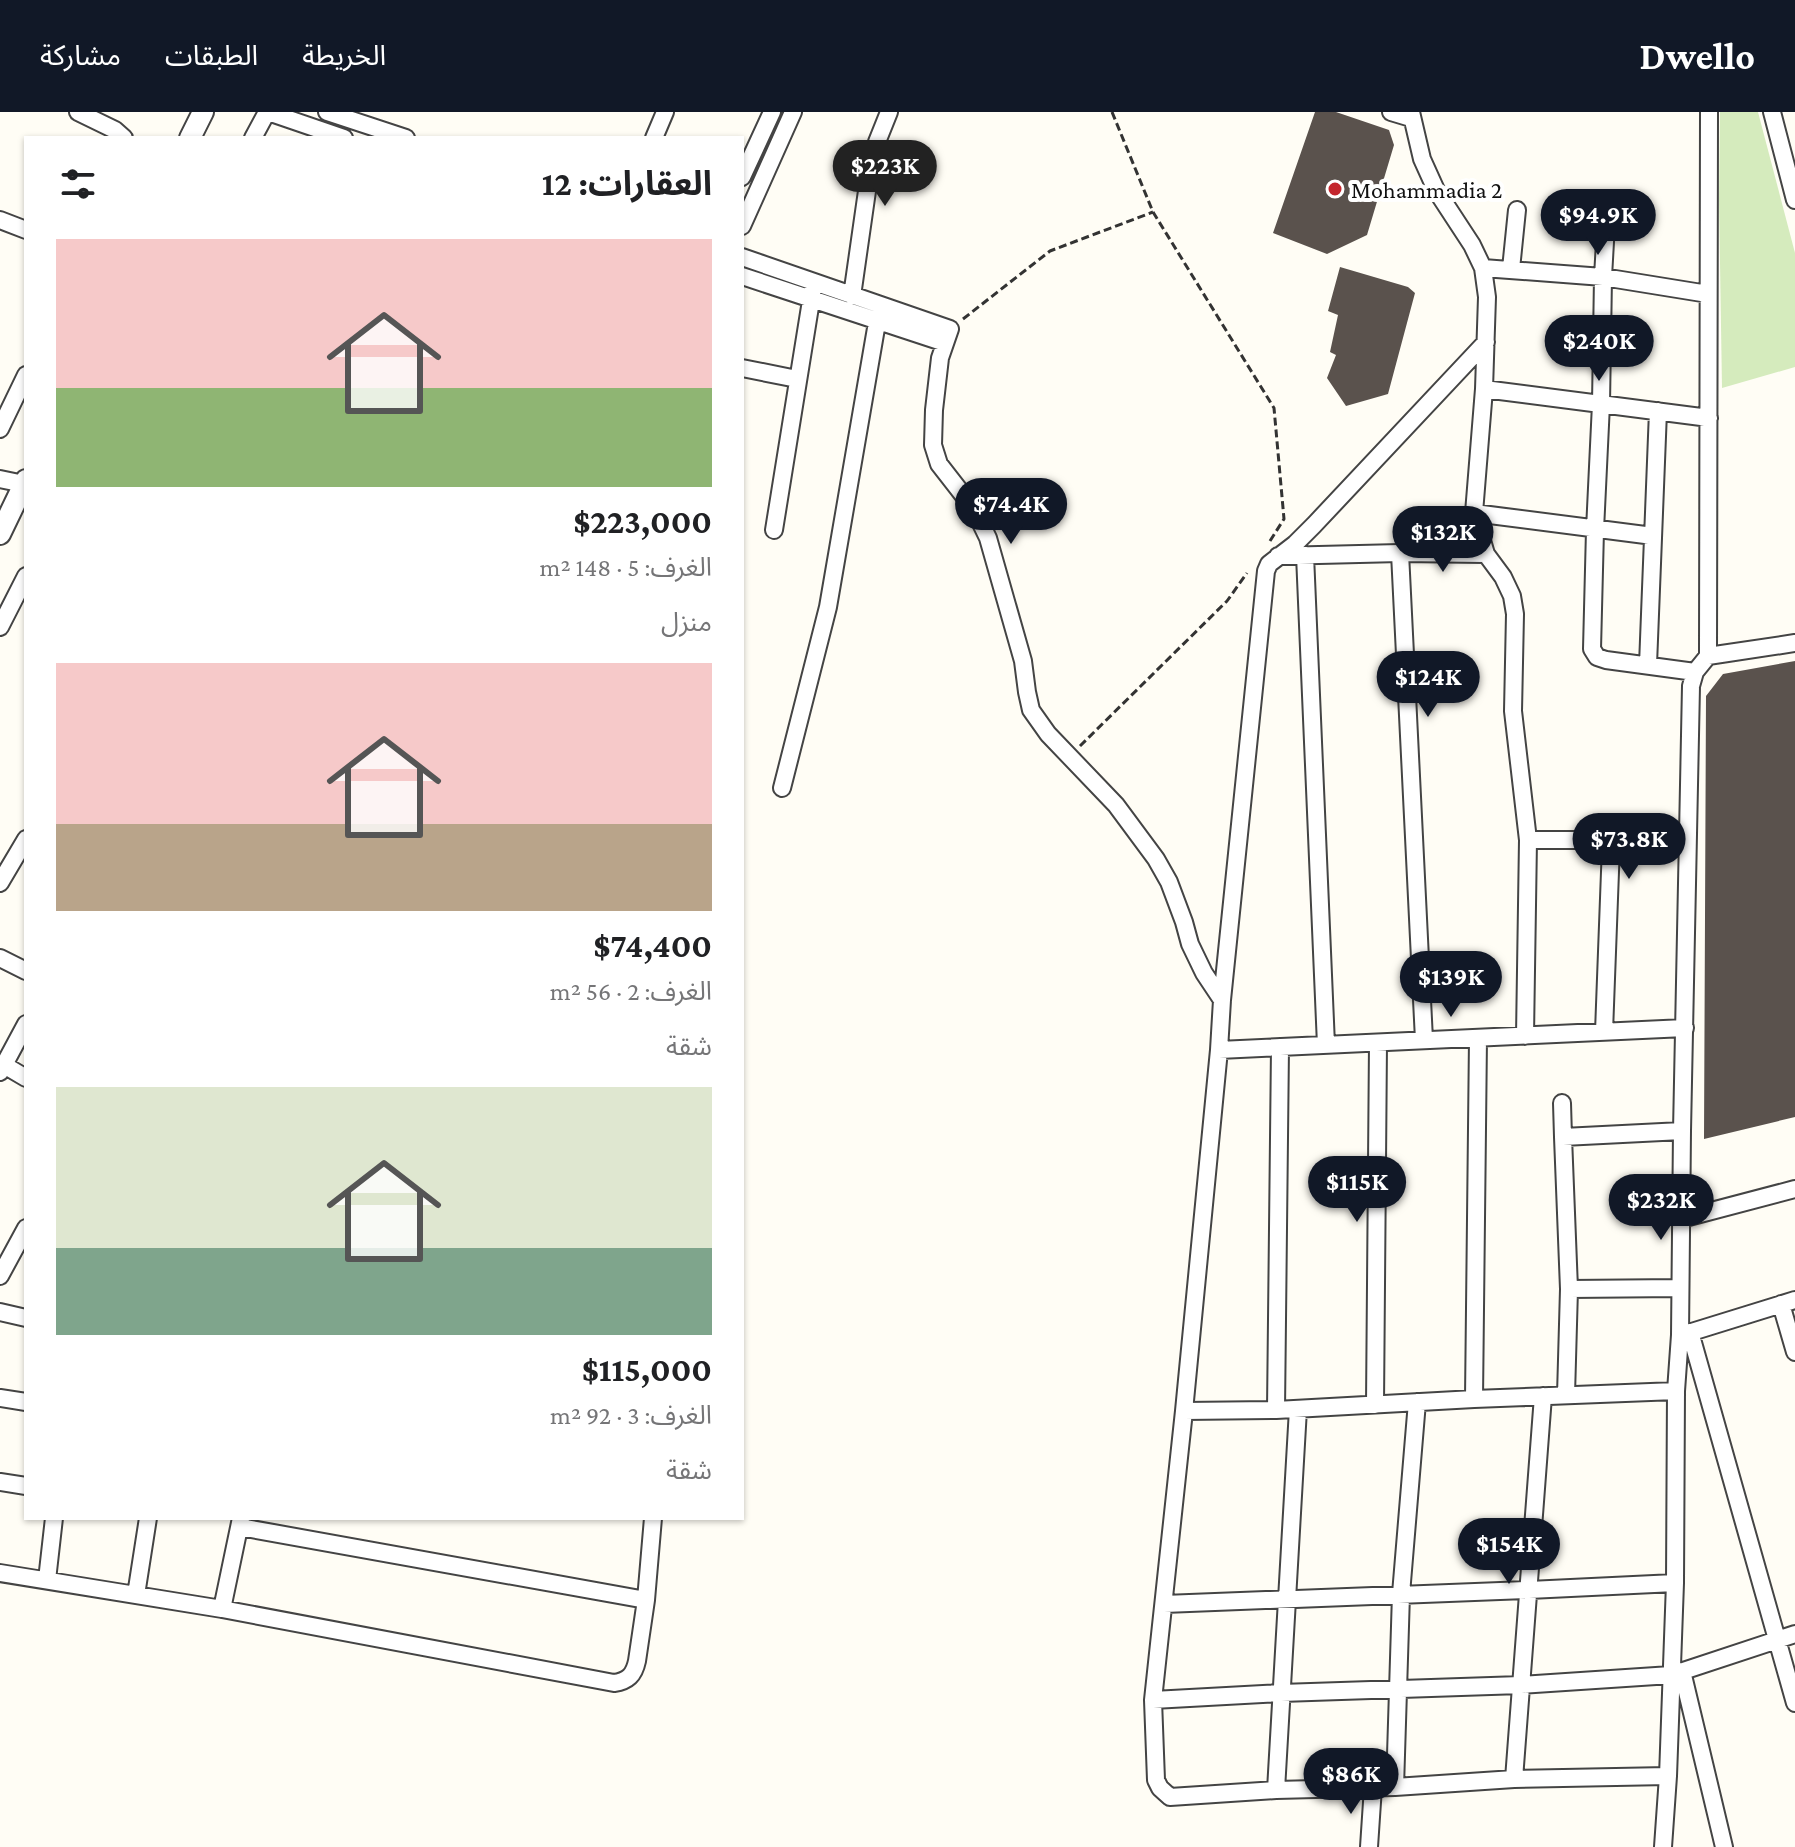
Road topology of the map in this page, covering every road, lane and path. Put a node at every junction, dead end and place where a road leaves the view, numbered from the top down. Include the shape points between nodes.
1 (78, 112) edge
2 (203, 112) edge
3 (268, 112) edge
4 (327, 112) edge
5 (383, 112) edge
6 (665, 112) edge
7 (772, 112) edge
8 (793, 112) edge
9 (889, 112) edge
10 (1112, 112) edge
11 (1391, 112) edge
12 (1709, 112) edge
13 (1772, 112) edge
14 (1411, 115) edge
15 (375, 133) edge
16 (122, 136) edge
17 (191, 136) edge
18 (254, 136) edge
19 (338, 136) edge
20 (655, 136) edge
21 (744, 173) edge
22 (1795, 200) edge
23 (1517, 210) dead end
24 (1153, 212) junction
25 (0, 220) edge
26 (744, 222) edge
27 (1606, 224) dead end
28 (24, 229) edge
29 (744, 258) edge
30 (1483, 268) junction
31 (1511, 269) junction
32 (744, 276) edge
33 (1603, 277) junction
34 (812, 290) junction
35 (1708, 294) junction
36 (852, 296) junction
37 (878, 313) junction
38 (948, 336) junction
39 (1486, 342) junction
40 (744, 368) edge
41 (24, 379) edge
42 (797, 379) junction
43 (1484, 389) junction
44 (1601, 404) junction
45 (1658, 411) junction
46 (1709, 418) junction
47 (0, 429) edge
48 (0, 479) edge
49 (24, 482) edge
50 (24, 484) edge
51 (1474, 513) junction
52 (774, 530) dead end
53 (1595, 530) junction
54 (0, 534) edge
55 (1653, 536) junction
56 (1273, 549) junction
57 (1400, 553) junction
58 (1486, 554) junction
59 (1305, 555) junction
60 (1252, 566) dead end
61 (24, 580) edge
62 (0, 627) edge
63 (1795, 643) edge
64 (1708, 656) junction
65 (1648, 665) junction
66 (1695, 672) junction
67 (1069, 757) junction
68 (782, 788) dead end
69 (1528, 840) junction
70 (24, 842) edge
71 (0, 883) edge
72 (0, 958) edge
73 (24, 970) edge
74 (1222, 1000) junction
75 (24, 1028) edge
76 (1685, 1028) junction
77 (1604, 1032) junction
78 (1525, 1036) junction
79 (1478, 1038) junction
80 (1424, 1040) junction
81 (1378, 1043) junction
82 (1326, 1045) junction
83 (1280, 1047) junction
84 (1219, 1050) junction
85 (2, 1068) edge
86 (24, 1077) edge
87 (1562, 1103) dead end
88 (1682, 1131) junction
89 (1563, 1137) junction
90 (1795, 1189) edge
91 (1681, 1219) junction
92 (24, 1232) edge
93 (0, 1276) edge
94 (1680, 1288) junction
95 (1569, 1289) junction
96 (1788, 1302) edge
97 (0, 1312) edge
98 (24, 1318) edge
99 (1685, 1334) junction
100 (1795, 1352) edge
101 (1676, 1391) junction
102 (1566, 1395) junction
103 (1543, 1396) junction
104 (0, 1398) edge
105 (1474, 1399) junction
106 (24, 1402) edge
107 (1417, 1402) junction
108 (1375, 1405) junction
109 (1298, 1409) junction
110 (1276, 1410) junction
111 (1184, 1411) junction
112 (0, 1482) edge
113 (24, 1486) edge
114 (54, 1520) edge
115 (148, 1520) edge
116 (653, 1520) edge
117 (240, 1522) edge
118 (0, 1573) edge
119 (47, 1580) junction
120 (1675, 1583) junction
121 (1529, 1590) junction
122 (1401, 1594) junction
123 (136, 1595) junction
124 (1289, 1598) junction
125 (646, 1600) junction
126 (1164, 1604) junction
127 (222, 1609) junction
128 (1795, 1634) edge
129 (1776, 1640) junction
130 (1676, 1673) junction
131 (1521, 1685) junction
132 (1398, 1688) junction
133 (1281, 1693) junction
134 (1153, 1700) junction
135 (1795, 1703) edge
136 (1668, 1776) junction
137 (1514, 1779) junction
138 (1373, 1787) junction
139 (1395, 1787) junction
140 (1276, 1790) junction
141 (1369, 1847) edge
142 (1663, 1847) edge
143 (1724, 1847) edge

1 - 16 street
2 - 17 street
3 - 18 street
3 - 19 street
4 - 15 street
5 - 15 street
6 - 20 street
7 - 21 street
8 - 26 street
9 - 36 street via 868,184
10 - 24 path
11 - 14 street
12 - 35 street
13 - 22 street
14 - 30 street via 1436,190
23 - 31 street
24 - 38 path via 1050,251
24 - 56 path via 1274,408 1284,519
25 - 28 street
27 - 33 street
29 - 34 street
30 - 31 street
30 - 39 street
31 - 33 street
32 - 34 street
33 - 35 street
33 - 44 street
34 - 36 street
34 - 37 street
34 - 42 street
35 - 46 street
36 - 37 street
37 - 38 street
37 - 68 street via 828,607
38 - 67 street via 940,358 933,445 939,464 974,509 988,538 1023,661 1031,710
39 - 43 street
39 - 56 street via 1295,544
40 - 42 street
41 - 47 street
42 - 52 street
43 - 44 street
43 - 51 street
44 - 45 street
44 - 53 street
45 - 46 street
45 - 55 street
46 - 64 street
48 - 49 street
50 - 54 street
51 - 53 street
51 - 58 street
53 - 55 street
53 - 65 street via 1592,649 1606,660
55 - 65 street
56 - 59 street
56 - 74 street via 1266,571
57 - 58 street
57 - 59 street
57 - 80 street
58 - 69 street via 1514,605 1513,711
59 - 82 street
60 - 67 path via 1227,601
61 - 62 street
63 - 64 street
64 - 66 street
65 - 66 street
66 - 76 street
67 - 74 street via 1116,805 1156,859 1190,944
69 - 77 street via 1604,840 1611,845
69 - 78 street
70 - 71 street
72 - 73 street
74 - 84 street
75 - 85 street
76 - 77 street
76 - 88 street
77 - 78 street
78 - 79 street
79 - 80 street
79 - 105 street
80 - 81 street
81 - 82 street
81 - 108 street
82 - 83 street
83 - 84 street
83 - 110 street
84 - 111 street
85 - 86 street
87 - 89 street
88 - 89 street
88 - 91 street
89 - 95 street
90 - 91 street
91 - 94 street
92 - 93 street
94 - 95 street
94 - 99 street
95 - 102 street
96 - 99 street
96 - 100 street
97 - 98 street
99 - 101 street
99 - 129 street
101 - 102 street
101 - 120 street
102 - 103 street
103 - 105 street
103 - 121 street
104 - 106 street
105 - 107 street
107 - 108 street
107 - 122 street
108 - 109 street
109 - 110 street
109 - 124 street
110 - 111 street
111 - 126 street
112 - 113 street
114 - 119 street
115 - 123 street
116 - 125 street
117 - 125 street
117 - 127 street
118 - 119 street
119 - 123 street
120 - 121 street
120 - 130 street
121 - 122 street
121 - 131 street
122 - 124 street
122 - 132 street
123 - 127 street
124 - 126 street
124 - 133 street
125 - 127 street via 635,1670 630,1678 614,1683
126 - 134 street
128 - 129 street
129 - 130 street
129 - 135 street
130 - 131 street
130 - 136 street
130 - 143 street
131 - 132 street
131 - 137 street
132 - 133 street
132 - 139 street
133 - 134 street
133 - 140 street
134 - 140 street via 1156,1780 1164,1793 1170,1797
136 - 137 street
136 - 142 street
137 - 139 street
138 - 139 street
138 - 140 street
138 - 141 street

